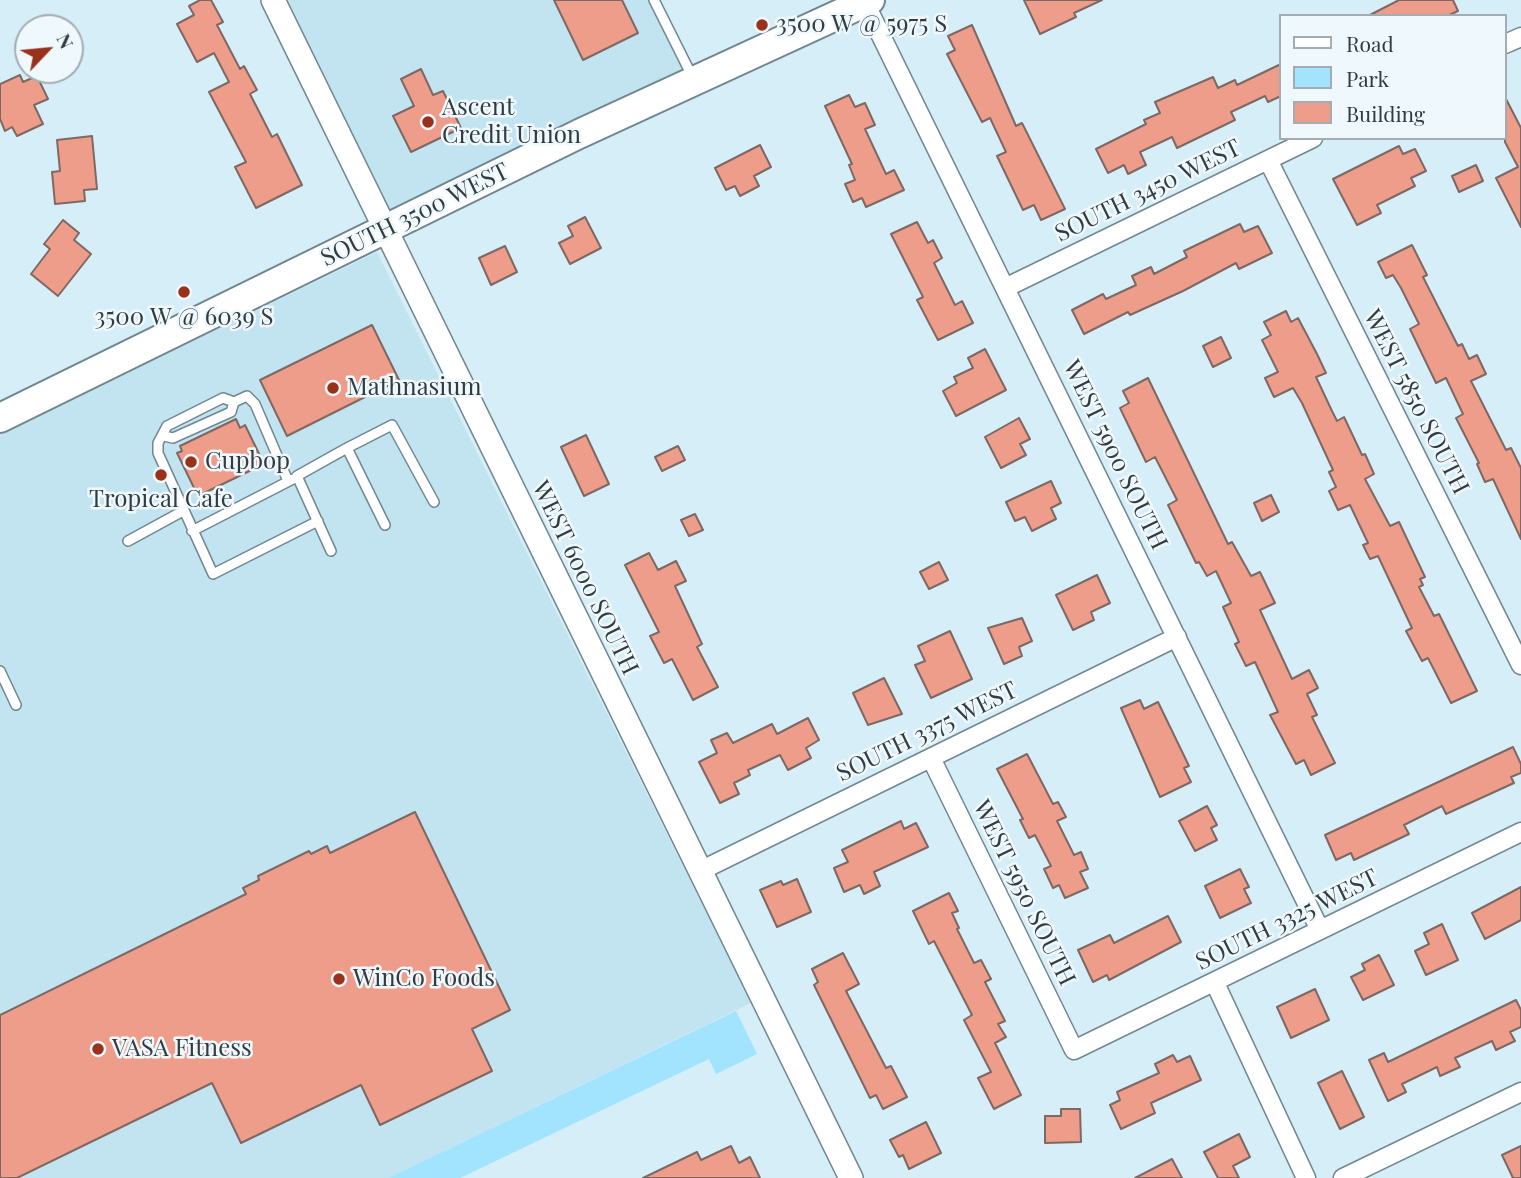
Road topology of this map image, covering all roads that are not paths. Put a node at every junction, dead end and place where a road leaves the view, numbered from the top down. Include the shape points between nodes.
1 (273, 0) edge
2 (653, 0) edge
3 (868, 1) edge
4 (695, 81) junction
5 (1309, 140) edge
6 (1268, 160) junction
7 (384, 230) junction
8 (1005, 288) junction
9 (233, 402) junction
10 (0, 418) edge
11 (164, 436) junction
12 (347, 448) junction
13 (293, 479) junction
14 (434, 502) dead end
15 (183, 511) junction
16 (317, 521) junction
17 (386, 525) dead end
18 (192, 530) junction
19 (128, 541) dead end
20 (331, 551) dead end
21 (1177, 637) junction
22 (1521, 665) edge
23 (0, 671) edge
24 (16, 705) dead end
25 (931, 758) junction
26 (1521, 832) edge
27 (700, 871) junction
28 (1320, 930) junction
29 (1215, 983) junction
30 (1073, 1050) joint
31 (1521, 1092) edge
32 (851, 1178) edge
33 (1306, 1178) edge
34 (1343, 1178) edge

1 - 7 street, WEST 6000 SOUTH
2 - 4 lane
3 - 4 main road, SOUTH 3500 WEST
3 - 8 street, WEST 5900 SOUTH
4 - 7 main road, SOUTH 3500 WEST
5 - 6 street, SOUTH 3450 WEST
6 - 8 street, SOUTH 3450 WEST
6 - 22 street, WEST 5850 SOUTH
7 - 10 main road, SOUTH 3500 WEST
7 - 27 street, WEST 6000 SOUTH
8 - 21 street, WEST 5900 SOUTH
9 - 11 lane via 231,412 173,438
9 - 11 lane via 223,398 167,426
9 - 13 lane via 247,396 255,404
11 - 15 lane via 158,453
12 - 13 lane
12 - 14 lane via 392,425
12 - 17 lane
13 - 16 lane
13 - 18 lane
15 - 18 lane
15 - 19 lane
16 - 18 lane via 214,574
16 - 20 lane
21 - 25 street, SOUTH 3375 WEST
21 - 28 street, WEST 5900 SOUTH
23 - 24 lane
25 - 27 street, SOUTH 3375 WEST
25 - 30 street, WEST 5950 SOUTH
26 - 28 street, SOUTH 3325 WEST
27 - 32 street, WEST 6000 SOUTH
28 - 29 street, SOUTH 3325 WEST
29 - 30 street, SOUTH 3325 WEST
29 - 33 street
31 - 34 street

